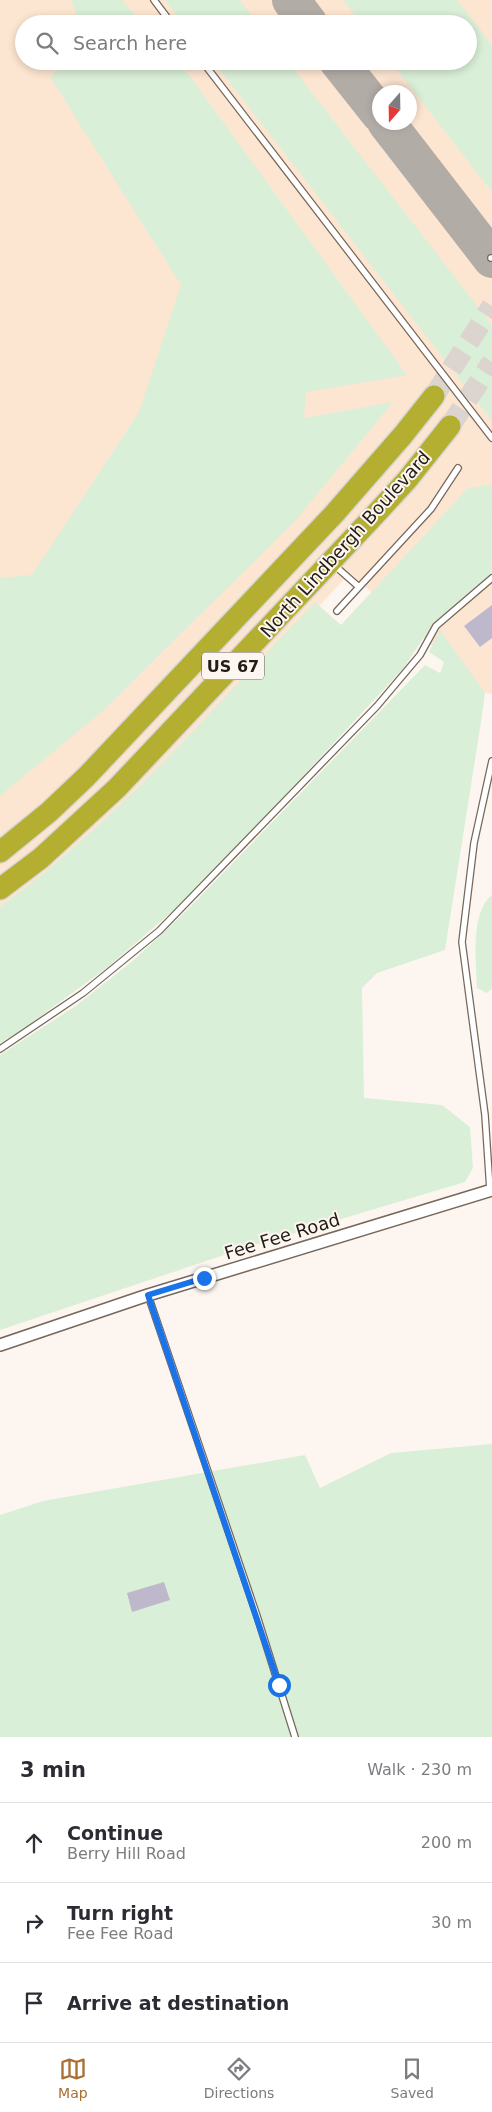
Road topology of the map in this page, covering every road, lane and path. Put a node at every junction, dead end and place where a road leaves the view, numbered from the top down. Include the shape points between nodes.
1 (154, 0) edge
2 (165, 15) edge
3 (209, 70) edge
4 (434, 396) tunnel mouth
5 (450, 426) tunnel mouth
6 (492, 438) edge
7 (458, 468) dead end
8 (331, 562) junction
9 (492, 578) edge
10 (359, 587) junction
11 (337, 611) dead end
12 (492, 761) edge
13 (0, 852) edge
14 (0, 889) edge
15 (0, 1049) edge
16 (491, 1190) edge
17 (148, 1295) junction
18 (0, 1345) edge
19 (295, 1737) edge

1 - 2 lane
3 - 6 lane
4 - 13 highway, North Lindbergh Boulevard / US 67 via 334,513 86,777
5 - 8 highway, North Lindbergh Boulevard / US 67 via 407,480
7 - 10 lane via 431,509
8 - 10 lane
8 - 14 highway, North Lindbergh Boulevard / US 67 via 117,788 41,858
9 - 15 lane via 436,626 420,655 378,706 158,932 83,993
10 - 11 lane
12 - 16 lane via 474,843 462,942 485,1115
16 - 17 street, Fee Fee Road
17 - 18 street, Fee Fee Road
17 - 19 lane

